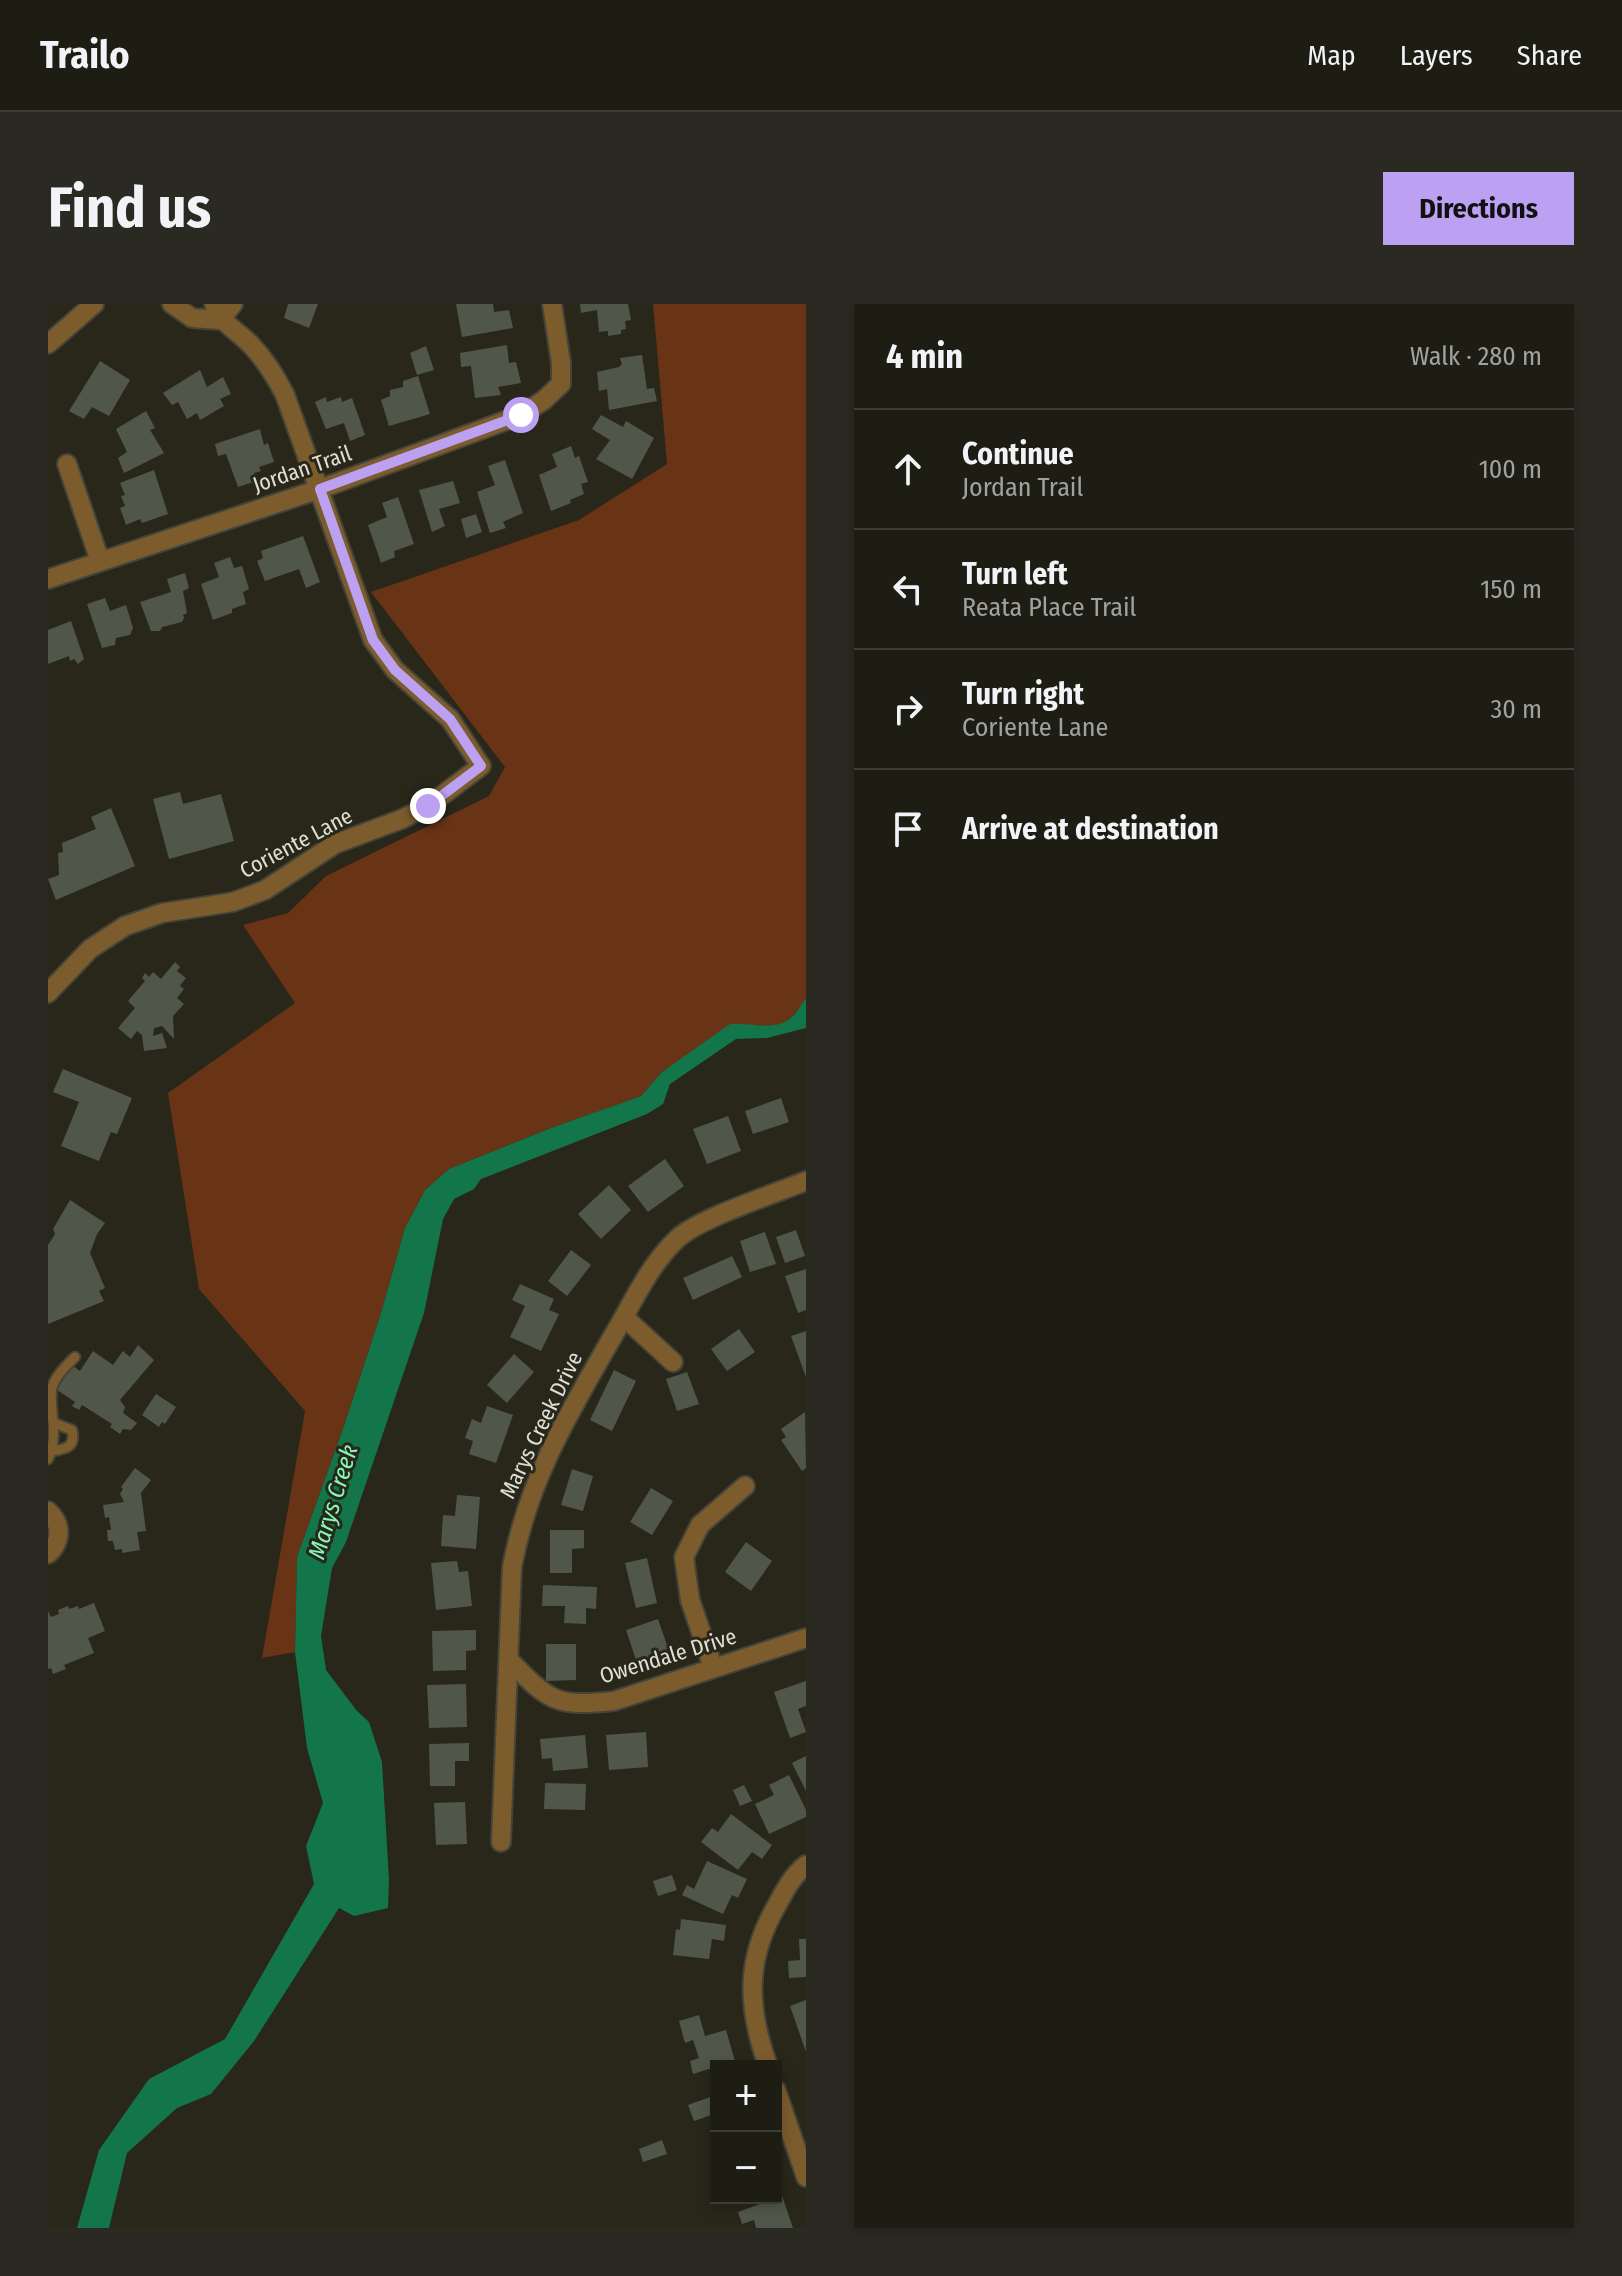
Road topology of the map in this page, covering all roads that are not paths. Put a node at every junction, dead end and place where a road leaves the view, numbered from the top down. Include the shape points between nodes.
1 (94, 304) edge
2 (172, 304) edge
3 (233, 304) edge
4 (552, 304) edge
5 (217, 312) edge
6 (48, 344) edge
7 (67, 464) dead end
8 (320, 489) junction
9 (100, 561) junction
10 (48, 579) edge
11 (48, 993) edge
12 (806, 1181) edge
13 (624, 1317) junction
14 (75, 1357) dead end
15 (673, 1362) dead end
16 (54, 1423) junction
17 (50, 1455) edge
18 (745, 1486) dead end
19 (48, 1511) edge
20 (48, 1554) edge
21 (806, 1638) edge
22 (510, 1661) junction
23 (713, 1667) junction
24 (501, 1842) dead end
25 (806, 1865) edge
26 (766, 2060) edge
27 (782, 2107) edge
28 (806, 2177) edge

1 - 6 street
2 - 5 street via 192,318
3 - 5 street
4 - 8 street, Jordan Trail via 561,384 544,400 521,415
5 - 8 street via 256,350 278,381
7 - 9 street
8 - 9 street, Jordan Trail
8 - 11 street, Coriente Lane via 373,640 395,670 450,719 481,766 417,813 335,844 265,890 125,926 90,949
9 - 10 street, Jordan Trail
12 - 13 street, Marys Creek Drive via 680,1237 654,1265
13 - 15 street
13 - 22 street, Marys Creek Drive via 570,1411 520,1526 512,1567
14 - 16 lane via 52,1388
16 - 17 lane
16 - 17 lane via 72,1430 74,1437 67,1448
18 - 23 street via 700,1525 684,1557 690,1600
19 - 20 street via 59,1536
21 - 23 street, Owendale Drive
22 - 23 street, Owendale Drive via 552,1700 585,1704 614,1701
22 - 24 street, Marys Creek Drive
25 - 26 street via 794,1874 757,1947 751,1985 756,2032
27 - 28 street

